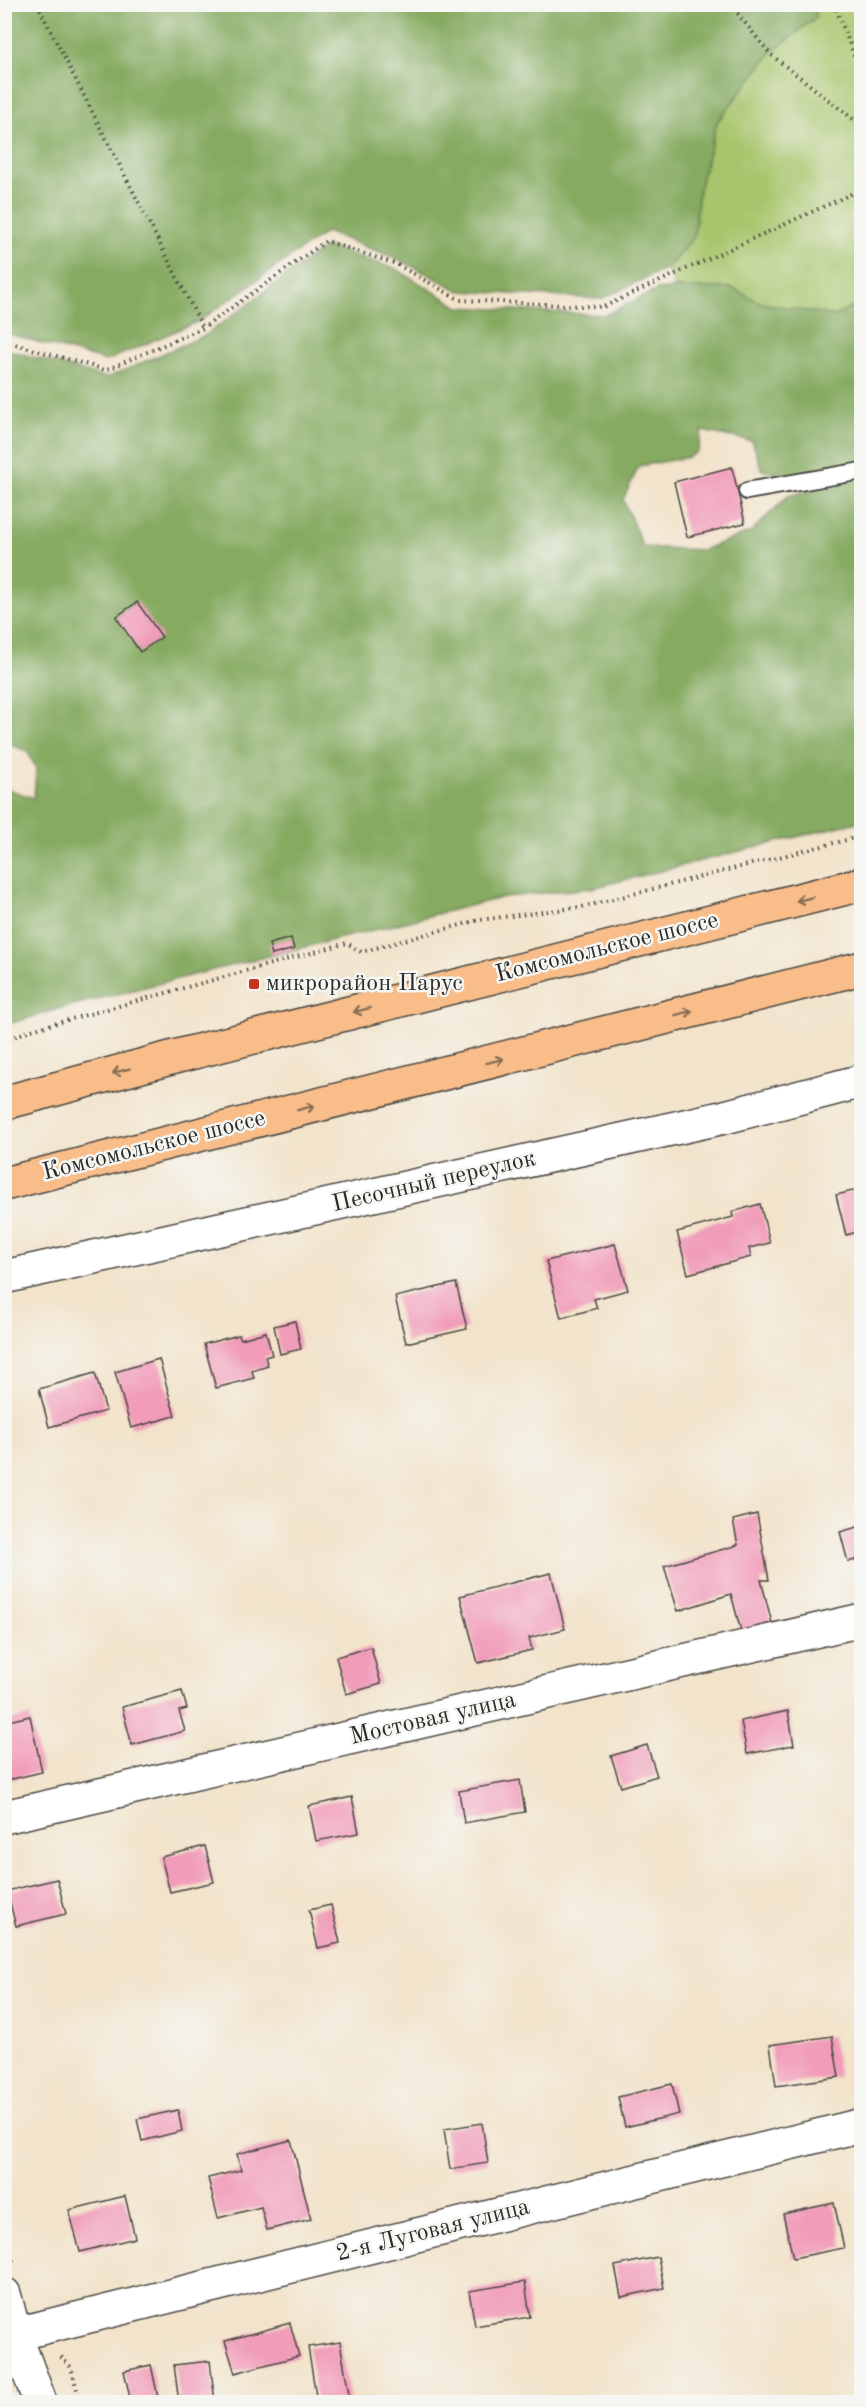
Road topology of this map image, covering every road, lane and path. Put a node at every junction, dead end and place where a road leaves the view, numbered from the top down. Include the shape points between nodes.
1 (37, 4) edge
2 (730, 4) edge
3 (834, 4) edge
4 (861, 75) edge
5 (861, 126) edge
6 (861, 159) edge
7 (861, 167) edge
8 (861, 189) edge
9 (203, 328) junction
10 (4, 341) edge
11 (861, 471) edge
12 (747, 491) dead end
13 (861, 836) edge
14 (861, 884) edge
15 (861, 968) edge
16 (4, 1041) edge
17 (861, 1082) edge
18 (4, 1103) edge
19 (4, 1184) edge
20 (4, 1277) edge
21 (861, 1620) edge
22 (4, 1817) edge
23 (861, 2125) edge
24 (4, 2294) edge
25 (10, 2336) edge
26 (40, 2403) edge

1 - 9 path
2 - 5 path via 770,54
3 - 4 path
6 - 7 path
8 - 9 path via 603,307 460,300 396,264 326,241
9 - 10 path via 106,370
11 - 12 lane
13 - 16 path via 582,908 479,920 361,952 347,943 28,1031
14 -> 18 main road, Комсомольское шоссе
19 -> 15 main road, Комсомольское шоссе
17 - 20 street, Песочный переулок via 725,1117
21 - 22 street, Мостовая улица
23 - 25 street, 2-я Луговая улица
24 - 25 street
25 - 26 street

